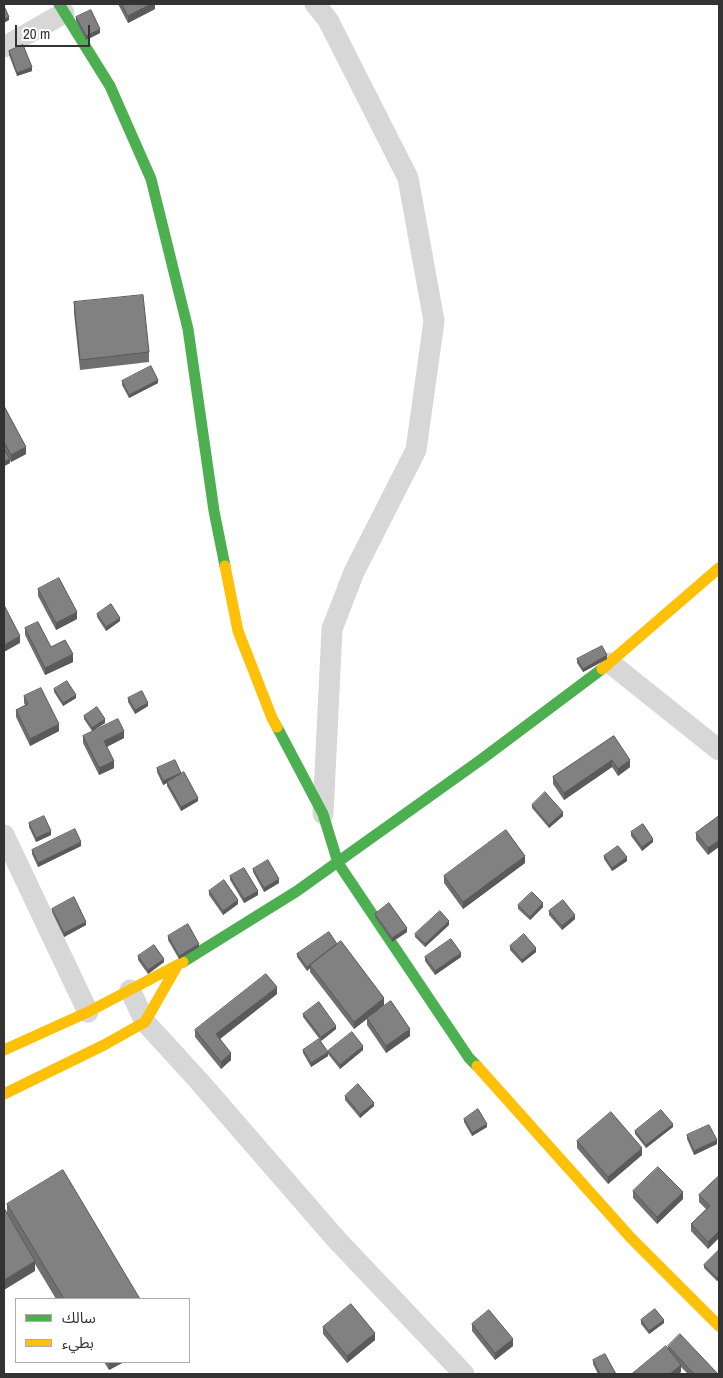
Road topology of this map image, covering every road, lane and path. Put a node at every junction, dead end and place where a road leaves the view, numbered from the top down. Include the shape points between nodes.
1 (315, 4) edge
2 (62, 9) edge
3 (4, 46) edge
4 (719, 568) edge
5 (610, 663) junction
6 (719, 750) edge
7 (323, 814) junction
8 (4, 834) edge
9 (338, 863) junction
10 (177, 966) junction
11 (130, 990) junction
12 (88, 1012) junction
13 (145, 1022) junction
14 (4, 1050) edge
15 (4, 1094) edge
16 (719, 1326) edge
17 (464, 1374) edge

1 - 7 street via 328,20 408,178 434,321 416,450 354,572 332,629
2 - 3 street
2 - 7 street via 110,86 151,179 188,329 214,511 238,631 272,718
4 - 5 street
5 - 6 street
5 - 9 street
7 - 9 street
8 - 12 street
9 - 10 street
9 - 16 street via 469,1058 631,1238
10 - 11 street
10 - 13 street
11 - 12 street
11 - 13 street
12 - 14 street
13 - 15 street
13 - 17 street via 336,1239

